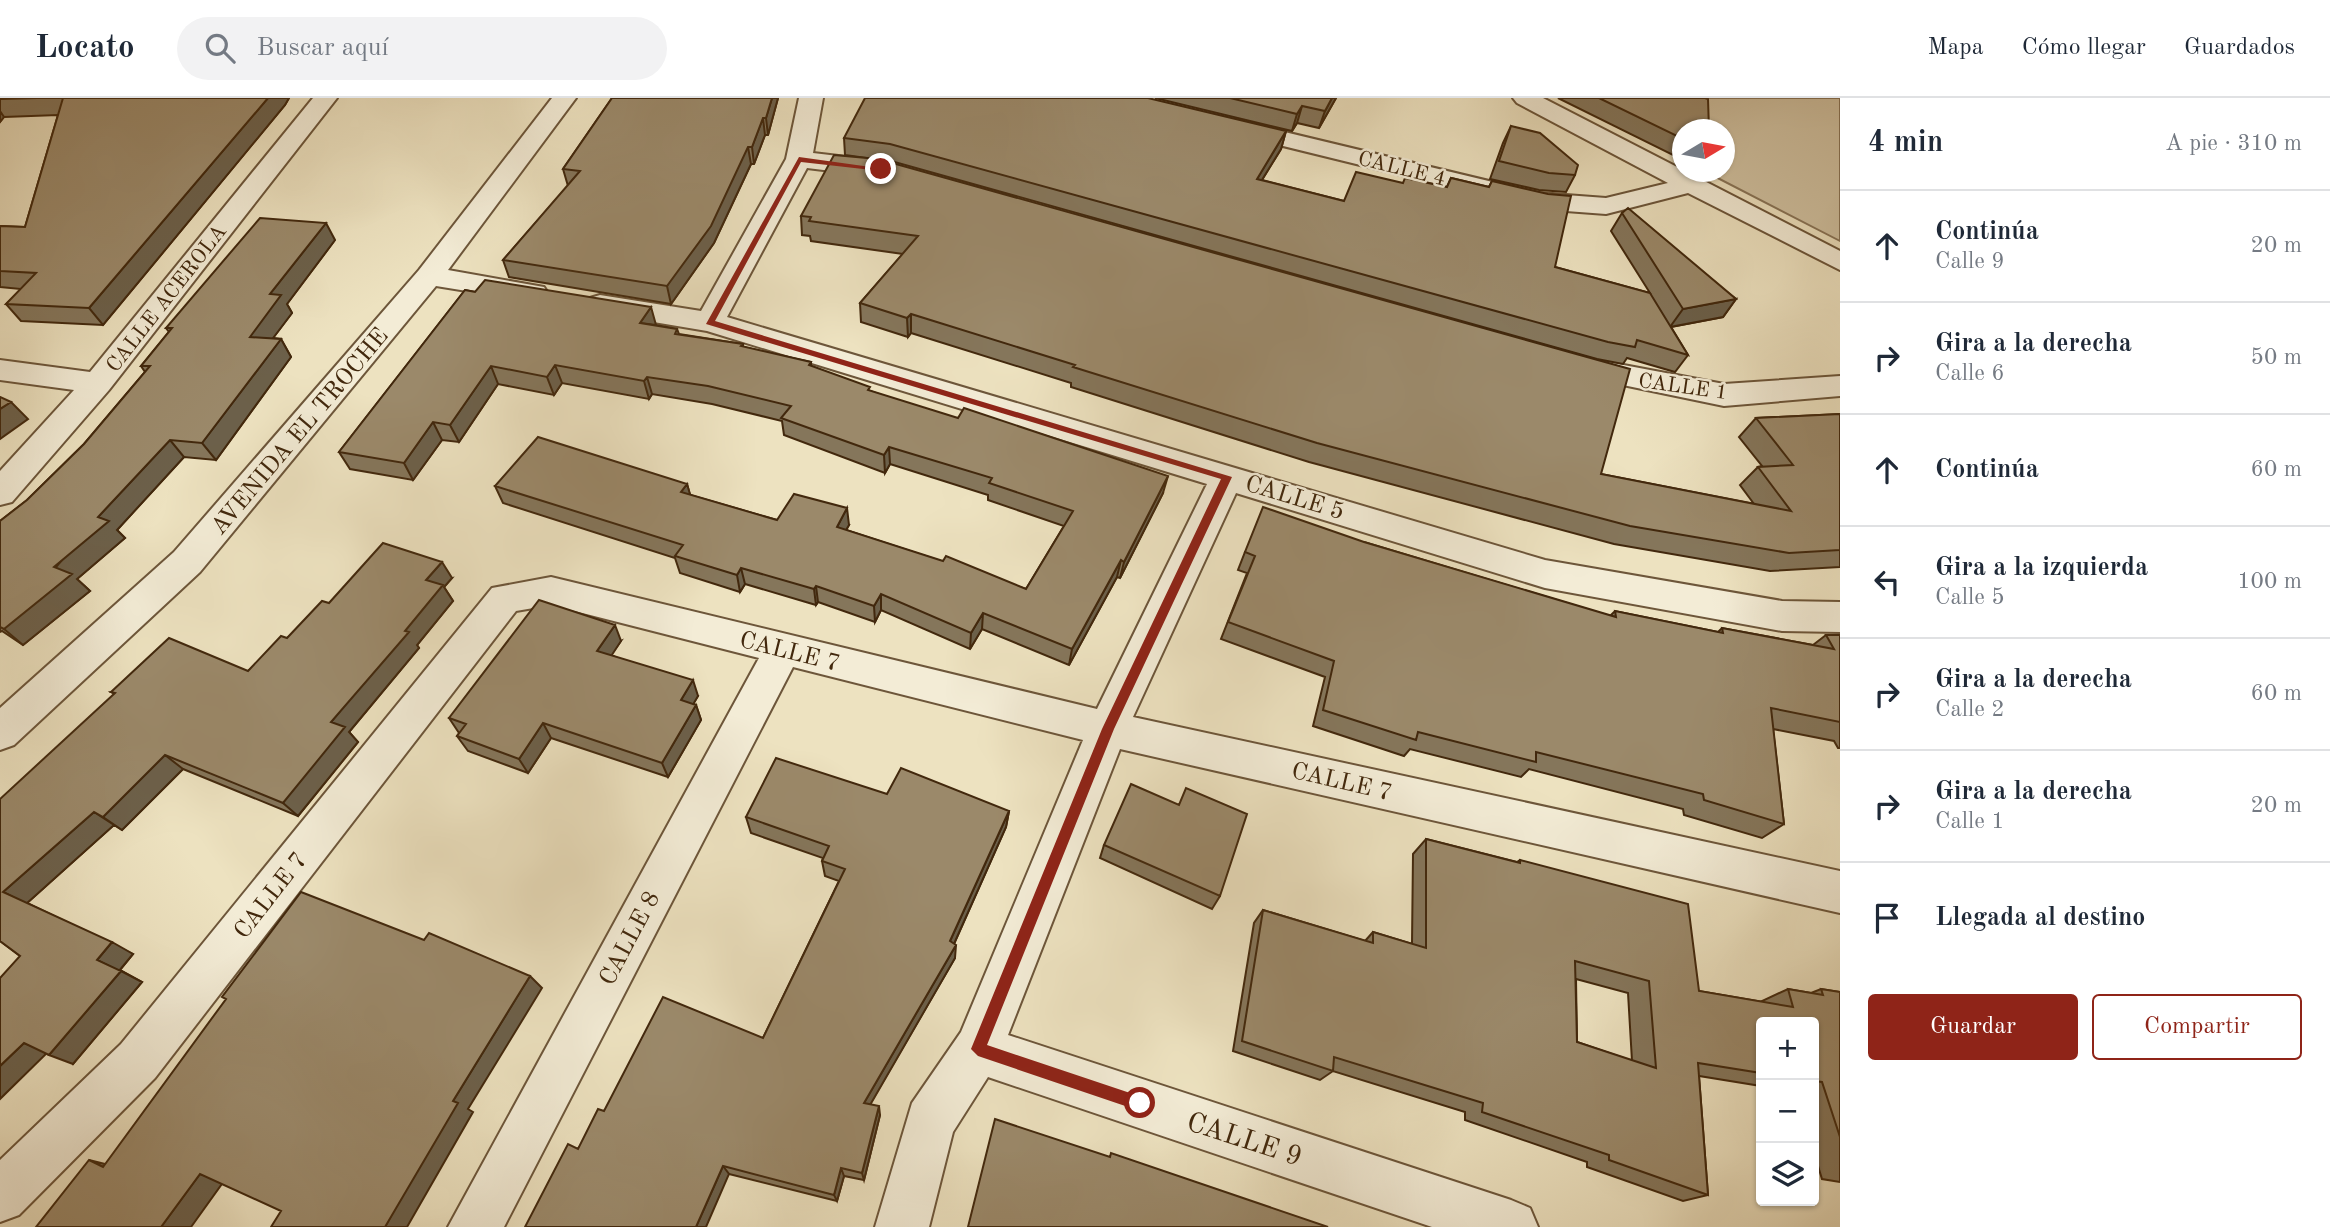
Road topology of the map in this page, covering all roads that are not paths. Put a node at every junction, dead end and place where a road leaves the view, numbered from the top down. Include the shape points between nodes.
1 (325, 98) edge
2 (564, 98) edge
3 (811, 98) edge
4 (1525, 98) edge
5 (1208, 121) edge
6 (799, 159) junction
7 (907, 177) edge
8 (1690, 185) junction
9 (1840, 262) edge
10 (429, 276) junction
11 (709, 322) junction
12 (1556, 360) edge
13 (0, 370) edge
14 (98, 383) junction
15 (1840, 386) edge
16 (1227, 477) junction
17 (0, 493) edge
18 (1840, 617) edge
19 (783, 649) junction
20 (1108, 729) junction
21 (0, 733) edge
22 (1840, 892) edge
23 (978, 1049) junction
24 (0, 1196) edge
25 (475, 1227) edge
26 (902, 1227) edge
27 (1511, 1227) edge

1 - 14 street, CALLE ACEROLA
2 - 10 street, AVENIDA EL TROCHE
3 - 6 street
4 - 8 street
5 - 8 street, CALLE 4 via 1539,201 1606,206
6 - 7 street via 881,169
6 - 11 street
8 - 9 street
10 - 11 street, CALLE 5
10 - 21 street, AVENIDA EL TROCHE via 187,562
11 - 16 street, CALLE 5
12 - 15 street, CALLE 1 via 1595,372 1724,395
13 - 14 street
14 - 17 street, CALLE ACEROLA
16 - 18 street, CALLE 5 via 1545,574 1782,616
16 - 20 street
19 - 20 street, CALLE 7
19 - 24 street, CALLE 7 via 551,591 505,598 138,1062
19 - 25 street, CALLE 8
20 - 22 street, CALLE 7
20 - 23 street
23 - 26 street via 930,1121
23 - 27 street, CALLE 9

